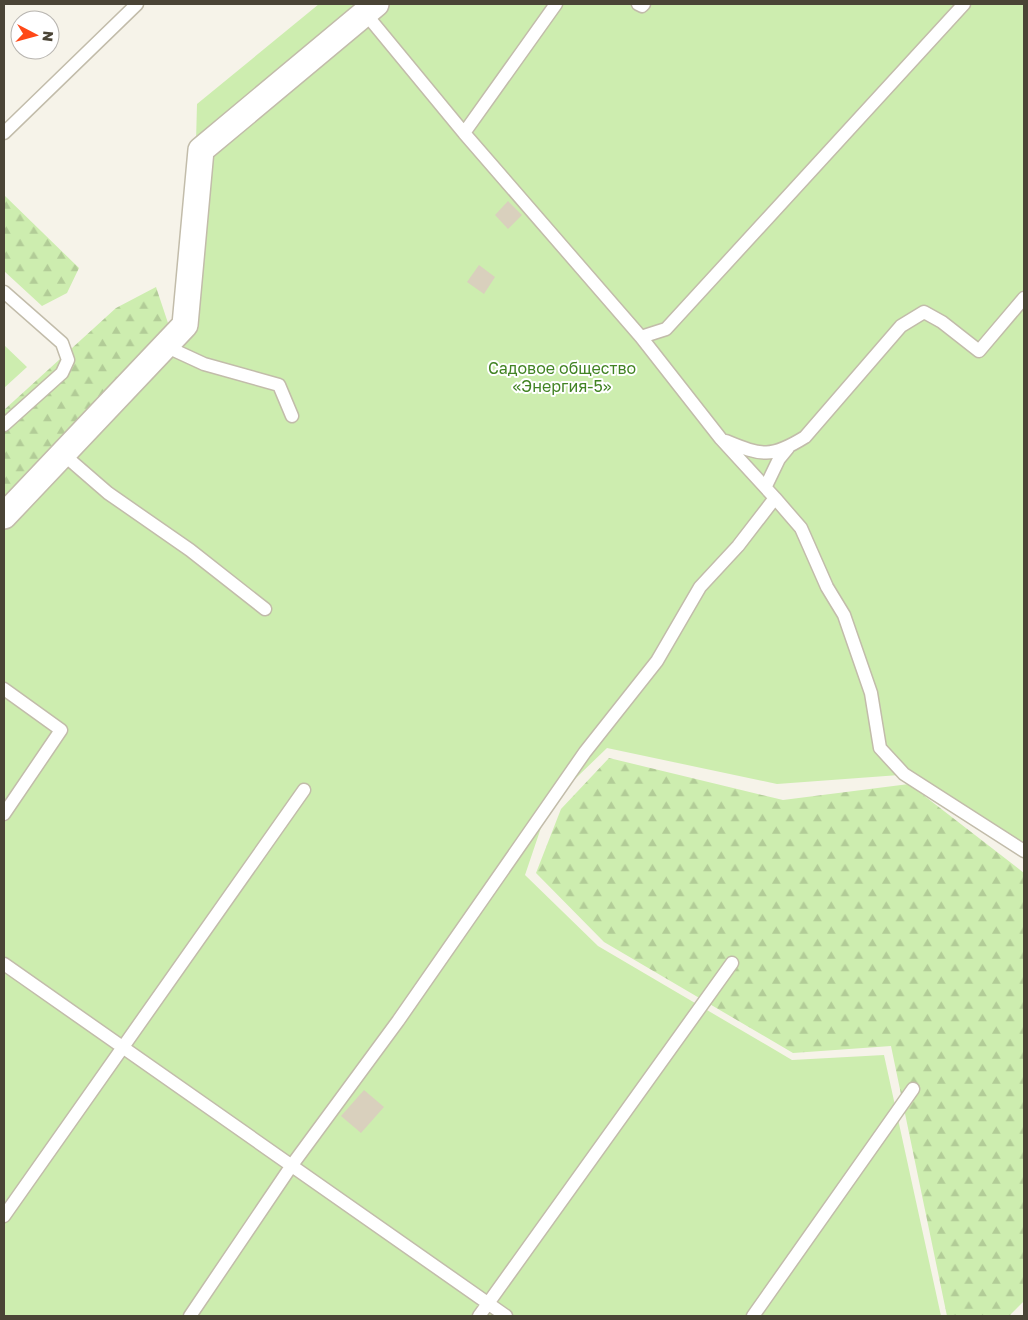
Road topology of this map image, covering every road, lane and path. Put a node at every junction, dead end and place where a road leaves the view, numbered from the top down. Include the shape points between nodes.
1 (137, 4) edge
2 (556, 4) edge
3 (638, 4) edge
4 (644, 4) edge
5 (964, 4) edge
6 (371, 8) edge
7 (4, 133) edge
8 (464, 133) junction
9 (4, 292) edge
10 (1024, 298) edge
11 (641, 337) junction
12 (165, 346) junction
13 (292, 416) dead end
14 (4, 426) edge
15 (721, 439) junction
16 (790, 446) junction
17 (63, 454) junction
18 (766, 486) junction
19 (775, 498) junction
20 (4, 516) edge
21 (266, 609) dead end
22 (4, 688) edge
23 (304, 790) dead end
24 (4, 814) edge
25 (1024, 851) edge
26 (732, 963) dead end
27 (4, 964) edge
28 (124, 1048) junction
29 (913, 1089) dead end
30 (292, 1165) junction
31 (4, 1216) edge
32 (488, 1303) junction
33 (190, 1316) edge
34 (478, 1316) edge
35 (506, 1316) edge
36 (753, 1316) edge

1 - 7 lane
2 - 8 lane
3 - 4 lane
5 - 11 lane via 666,329
6 - 8 lane
6 - 12 street via 201,150 185,325
8 - 11 lane
9 - 14 lane via 62,343 68,360 62,372
10 - 16 lane via 979,351 924,312 901,326 805,437
11 - 15 lane
12 - 13 lane via 204,364 279,386
12 - 17 street
15 - 16 lane via 754,453 772,453
15 - 18 lane
16 - 18 lane via 779,459
17 - 20 street
17 - 21 lane via 108,493 190,550
18 - 19 lane
19 - 25 lane via 801,528 827,587 844,615 871,692 880,748 904,774
19 - 30 lane via 738,546 700,587 657,661 585,752 398,1021
22 - 24 lane via 61,730
23 - 28 lane
26 - 32 lane
27 - 28 lane
28 - 30 lane
28 - 31 lane
29 - 36 lane
30 - 32 lane
30 - 33 lane
32 - 34 lane
32 - 35 lane

